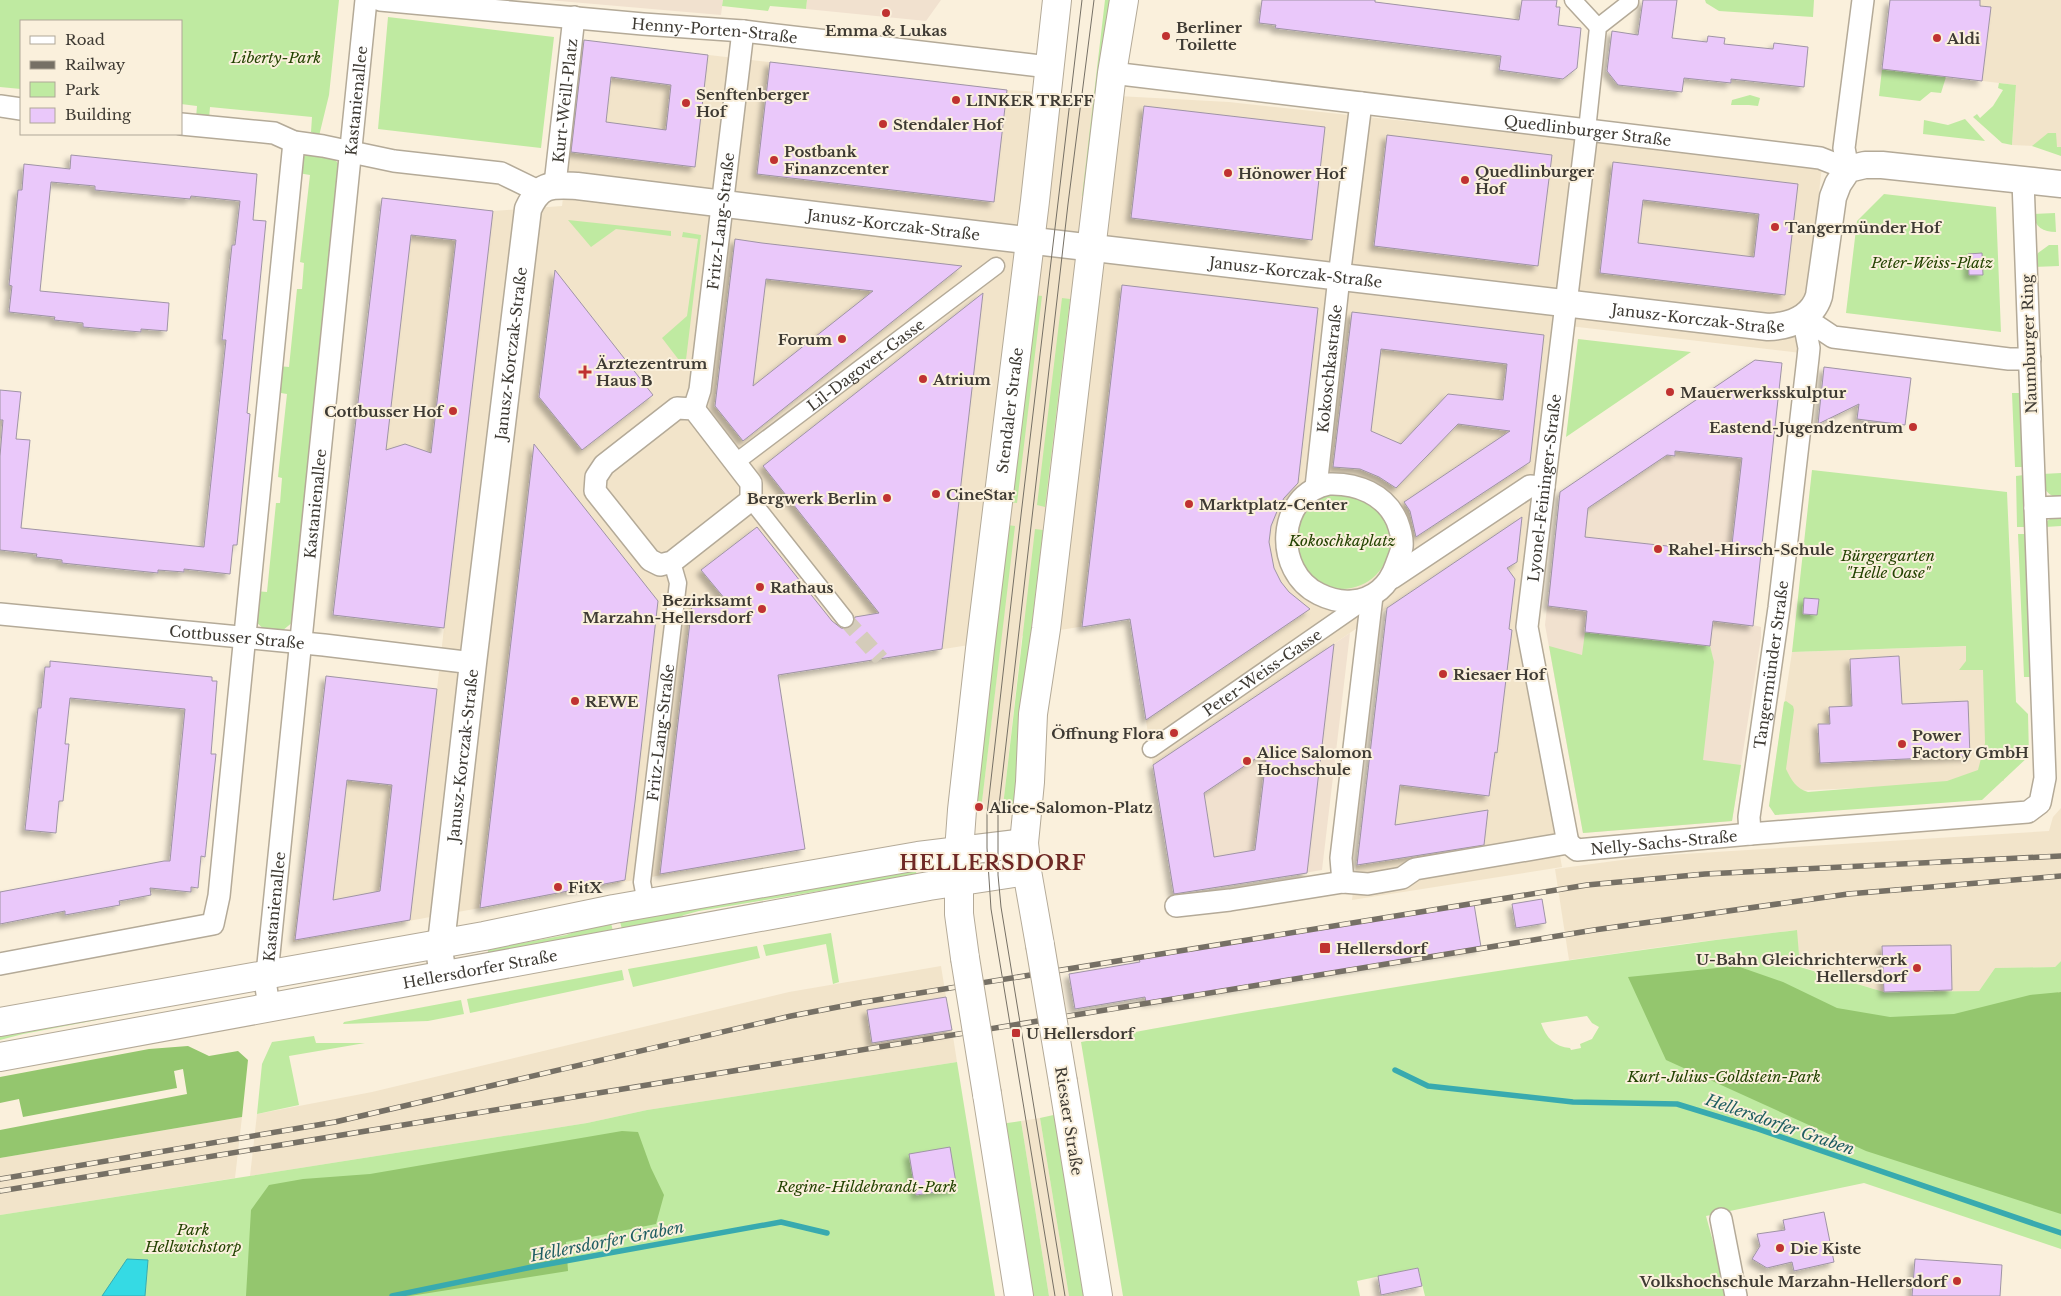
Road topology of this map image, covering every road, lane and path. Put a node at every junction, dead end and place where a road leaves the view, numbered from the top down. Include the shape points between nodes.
1 (366, 0) edge
2 (380, 0) edge
3 (1057, 0) edge
4 (1124, 0) edge
5 (1573, 0) edge
6 (1630, 0) edge
7 (1862, 0) edge
8 (574, 17) junction
9 (1598, 27) junction
10 (743, 31) junction
11 (1048, 67) junction
12 (1112, 73) junction
13 (1361, 103) junction
14 (0, 106) edge
15 (20, 109) edge
16 (182, 124) edge
17 (1587, 130) junction
18 (294, 142) junction
19 (352, 152) junction
20 (1848, 169) junction
21 (2024, 180) junction
22 (2061, 184) edge
23 (546, 188) junction
24 (723, 204) junction
25 (1030, 240) junction
26 (1091, 247) junction
27 (996, 266) dead end
28 (1339, 276) junction
29 (1567, 303) junction
30 (1803, 318) junction
31 (2030, 359) junction
32 (694, 409) junction
33 (736, 462) junction
34 (1316, 487) junction
35 (1544, 487) junction
36 (750, 500) junction
37 (2061, 507) edge
38 (2035, 508) junction
39 (672, 562) junction
40 (1392, 578) junction
41 (1372, 596) junction
42 (0, 614) edge
43 (845, 619) tunnel mouth
44 (244, 638) junction
45 (301, 643) junction
46 (473, 663) junction
47 (1151, 749) dead end
48 (2053, 778) edge
49 (1750, 834) junction
50 (1024, 843) junction
51 (1568, 843) junction
52 (959, 851) junction
53 (1027, 871) junction
54 (959, 881) junction
55 (1343, 882) junction
56 (646, 903) junction
57 (1176, 906) dead end
58 (441, 943) junction
59 (0, 964) edge
60 (267, 974) junction
61 (443, 975) junction
62 (269, 1007) junction
63 (0, 1022) edge
64 (0, 1057) edge
65 (1721, 1219) dead end
66 (1019, 1296) edge
67 (1098, 1296) edge
68 (1736, 1296) edge

1 - 19 street, Kastanienallee
2 - 8 street, Henny-Porten-Straße
3 - 11 main road, Stendaler Straße
4 - 12 main road
5 - 9 street
6 - 9 street
7 - 20 street via 1844,148
8 - 10 street, Henny-Porten-Straße
8 - 23 street, Kurt-Weill-Platz
9 - 17 street
10 - 11 street, Henny-Porten-Straße
10 - 24 street, Fritz-Lang-Straße
11 - 25 main road, Stendaler Straße
12 - 13 street, Quedlinburger Straße
12 - 26 main road
13 - 17 street, Quedlinburger Straße
13 - 28 street, Kokoschkastraße
14 - 15 street
16 - 18 street via 274,133
17 - 20 street, Quedlinburger Straße via 1820,158
17 - 29 street, Lyonel-Feininger-Straße
18 - 19 street
18 - 44 street
19 - 23 street via 394,161 502,173
19 - 45 street, Kastanienallee
20 - 21 street via 1865,164 1882,165
20 - 30 street via 1833,197 1817,302
21 - 22 street
21 - 31 street, Naumburger Ring
23 - 24 street, Janusz-Korczak-Straße
23 - 46 street, Janusz-Korczak-Straße via 528,209
24 - 25 street, Janusz-Korczak-Straße
24 - 32 street, Fritz-Lang-Straße via 700,390
25 - 26 street, Janusz-Korczak-Straße
25 - 52 main road, Stendaler Straße
26 - 28 street, Janusz-Korczak-Straße
26 - 50 main road via 1033,714
27 - 33 street, Lil-Dagover-Gasse
28 - 29 street, Janusz-Korczak-Straße
28 - 34 street, Kokoschkastraße
29 - 30 street, Janusz-Korczak-Straße via 1768,327
29 - 35 street, Lyonel-Feininger-Straße
30 - 31 street, Janusz-Korczak-Straße via 1833,337
30 - 49 street, Tangermünder Straße via 1808,358 1779,608 1749,817
31 - 38 street, Naumburger Ring
32 - 33 street
32 - 39 street via 677,408 604,465 596,477 595,491 650,560 660,565
33 - 36 street via 751,483
34 - 40 street via 1353,485 1382,500 1394,513 1402,546
34 - 41 street via 1302,500 1288,522 1287,549 1293,571 1308,589 1329,599 1352,601
35 - 40 street via 1530,486
35 - 51 street, Lyonel-Feininger-Straße via 1527,627
36 - 39 street
36 - 43 street
37 - 38 street
38 - 48 street, Naumburger Ring
39 - 56 street, Fritz-Lang-Straße via 678,583 642,882
40 - 41 street
41 - 47 street, Peter-Weiss-Gasse
41 - 55 street via 1341,858
42 - 44 street, Cottbusser Straße
44 - 45 street, Cottbusser Straße
44 - 59 street via 219,896 213,924
45 - 46 street, Cottbusser Straße
45 - 60 street, Kastanienallee
46 - 58 street, Janusz-Korczak-Straße
48 - 49 street, Nelly-Sachs-Straße via 2040,803 2028,812
49 - 51 street, Nelly-Sachs-Straße via 1577,850
50 - 52 main road
50 - 53 main road
51 - 55 street, Nelly-Sachs-Straße via 1415,869 1402,878 1368,884
52 - 54 main road
52 - 56 main road, Hellersdorfer Straße
53 - 54 main road
53 - 67 main road, Riesaer Straße, bridge
54 - 61 main road, Hellersdorfer Straße
54 - 66 main road, bridge via 959,914 965,958
55 - 57 street, Nelly-Sachs-Straße
56 - 58 main road, Hellersdorfer Straße
58 - 60 main road, Hellersdorfer Straße
58 - 61 street, Janusz-Korczak-Straße
60 - 62 street, Kastanienallee
60 - 63 main road, Hellersdorfer Straße
61 - 62 main road, Hellersdorfer Straße
62 - 64 main road, Hellersdorfer Straße
65 - 68 street

